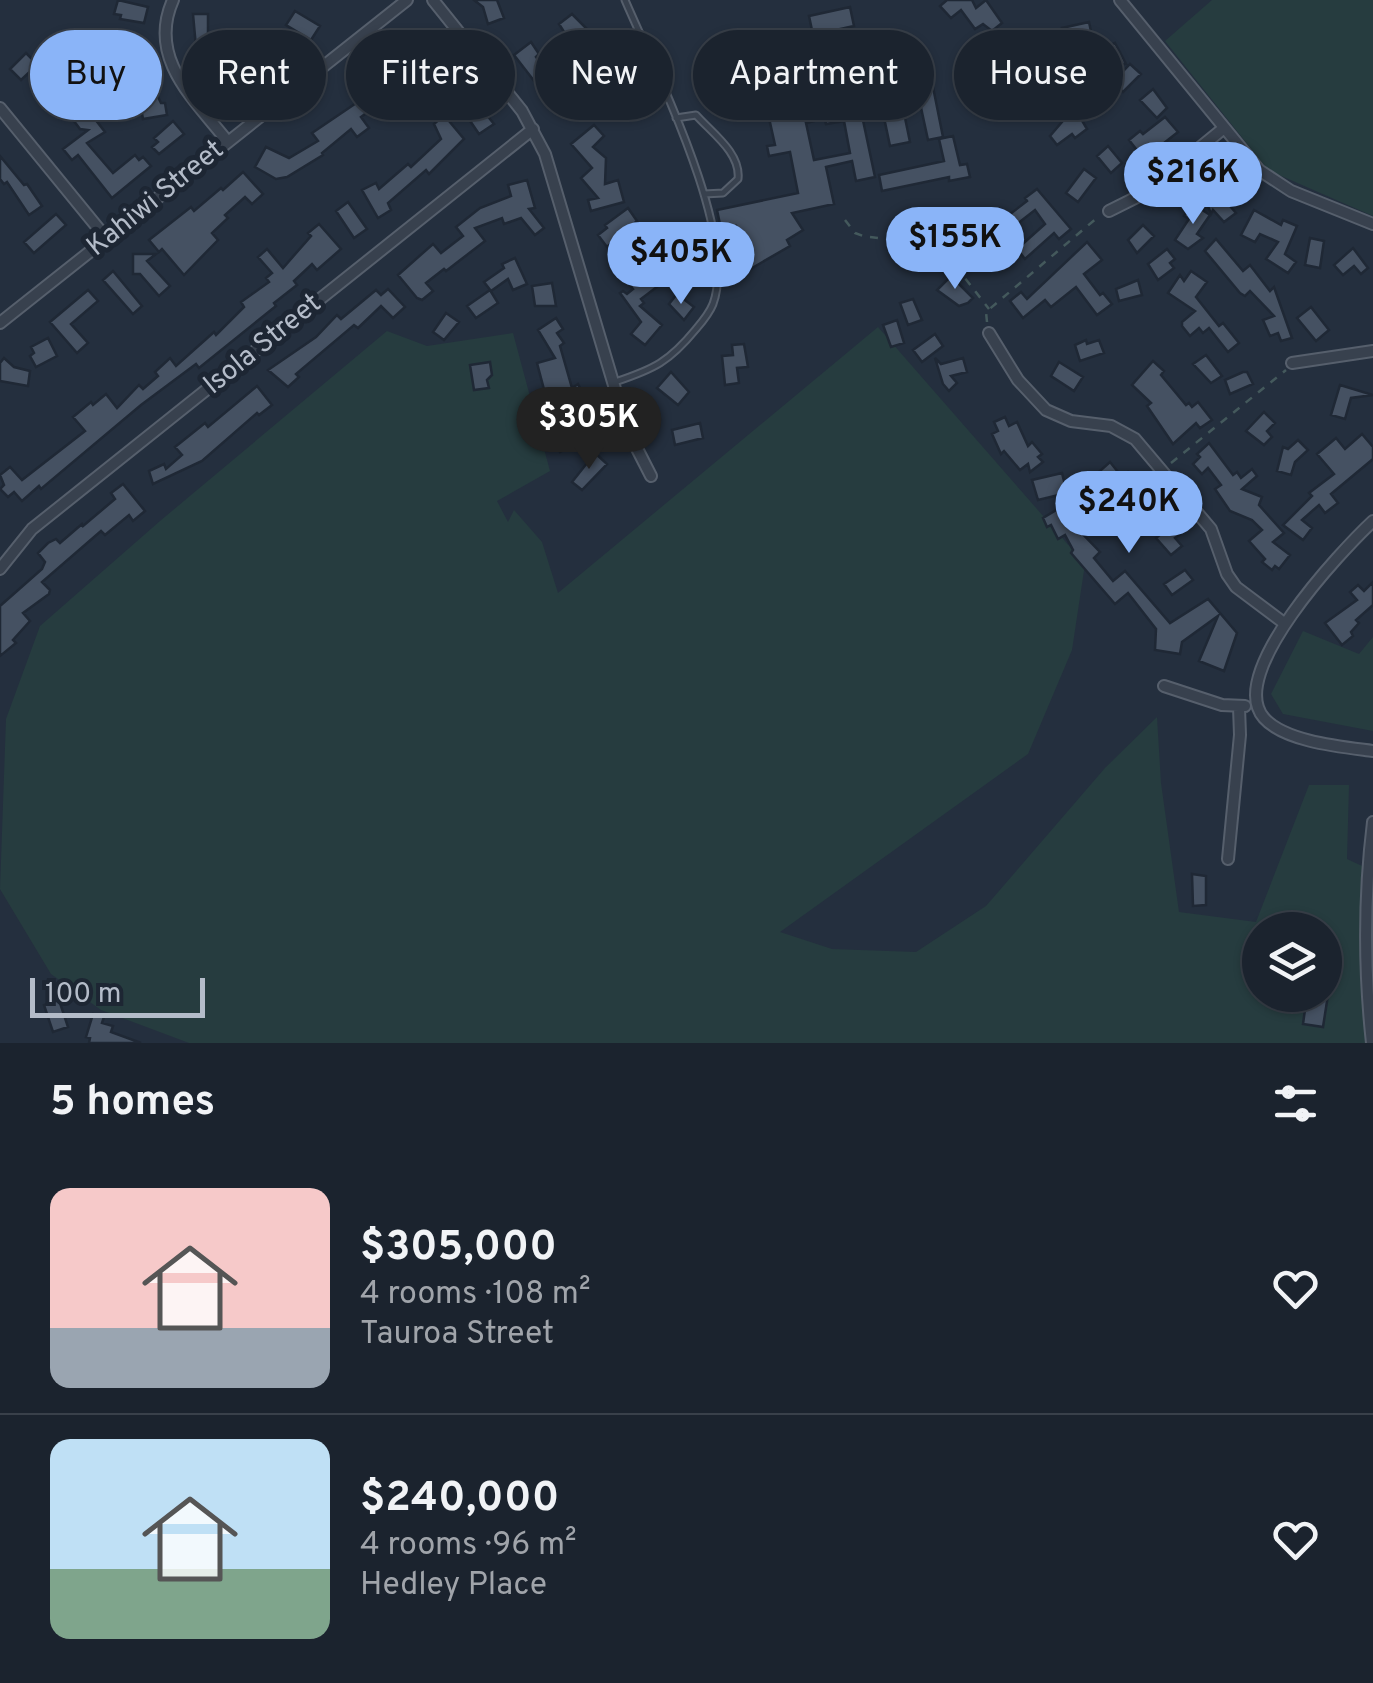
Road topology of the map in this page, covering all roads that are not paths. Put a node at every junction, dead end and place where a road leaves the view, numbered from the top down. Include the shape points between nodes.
1 (173, 0) edge
2 (407, 0) edge
3 (432, 0) edge
4 (625, 0) edge
5 (1120, 0) edge
6 (0, 108) edge
7 (676, 118) junction
8 (1224, 128) junction
9 (534, 129) junction
10 (228, 142) junction
11 (704, 194) junction
12 (1108, 210) road end
13 (1373, 224) edge
14 (107, 239) junction
15 (0, 323) edge
16 (989, 333) road end
17 (1373, 351) edge
18 (1292, 363) road end
19 (614, 382) junction
20 (651, 476) dead end
21 (1373, 521) edge
22 (0, 569) edge
23 (1284, 623) junction
24 (1164, 686) dead end
25 (1256, 704) junction
26 (1239, 707) junction
27 (1373, 751) edge
28 (1373, 822) edge
29 (1228, 859) dead end
30 (1370, 1010) edge
31 (1372, 1043) edge

1 - 10 street via 164,26 170,66
2 - 10 street, Kahiwi Street
3 - 9 street
4 - 7 lane
5 - 8 street
6 - 14 street
7 - 11 lane
7 - 11 lane via 696,115 734,156 738,179 723,193
8 - 12 street via 1144,194
8 - 13 street via 1276,182
9 - 19 street
9 - 22 street, Isola Street via 32,528
10 - 14 street, Kahiwi Street
11 - 19 lane via 717,281 711,309 666,362
14 - 15 street, Kahiwi Street
16 - 23 street via 1046,410 1126,432 1210,529 1236,587
17 - 18 street
19 - 20 street via 627,429
21 - 23 street
23 - 25 street
24 - 26 street
25 - 26 street
25 - 27 street via 1271,725 1299,737
26 - 29 street
28 - 30 street via 1366,879
30 - 31 street

